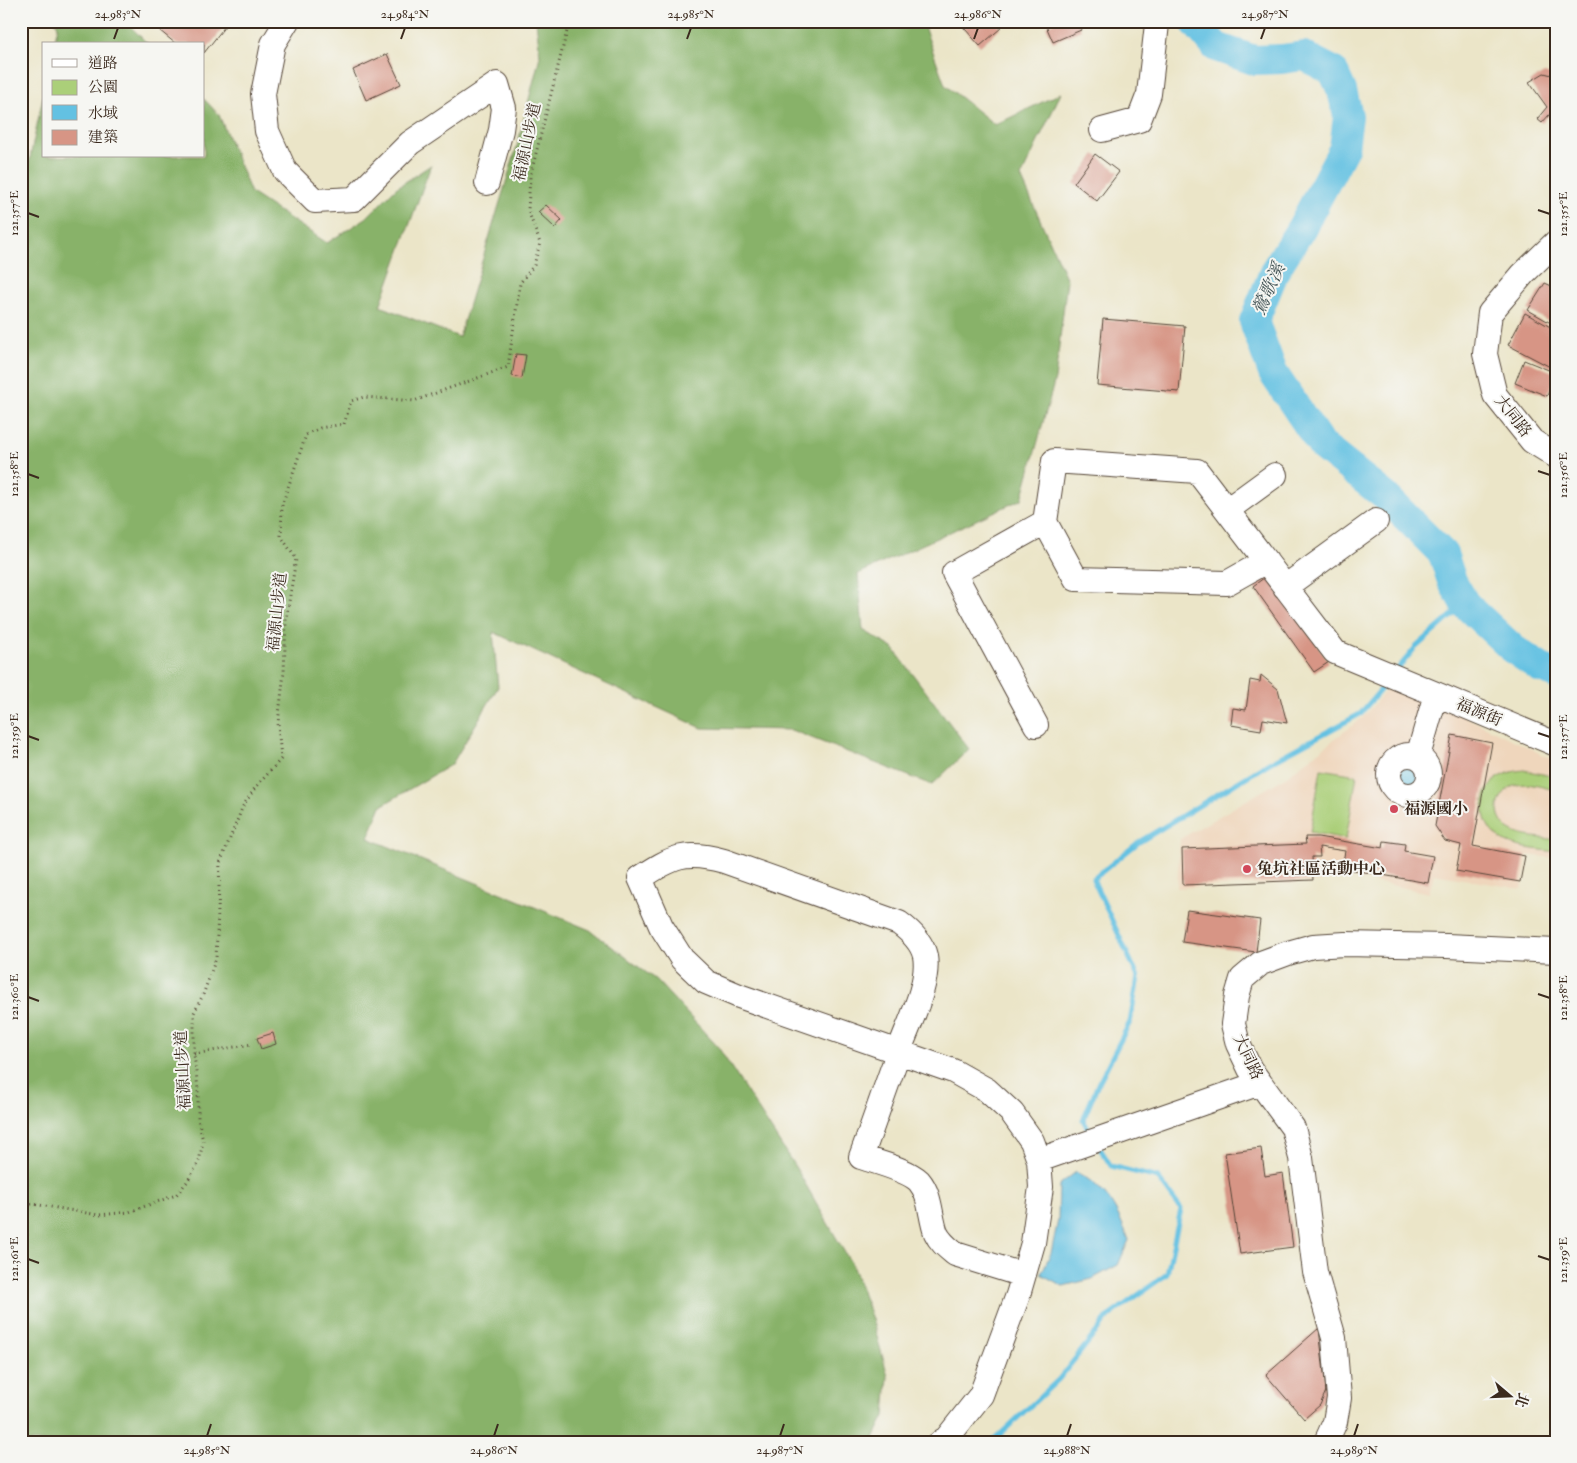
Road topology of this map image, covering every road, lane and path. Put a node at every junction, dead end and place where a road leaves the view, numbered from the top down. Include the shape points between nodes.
1 (287, 21) edge
2 (566, 21) edge
3 (1156, 21) edge
4 (1102, 130) dead end
5 (487, 183) dead end
6 (1556, 242) edge
7 (1556, 456) edge
8 (1275, 475) dead end
9 (1227, 510) junction
10 (1376, 520) dead end
11 (1045, 522) junction
12 (1266, 561) junction
13 (1285, 586) junction
14 (1436, 694) junction
15 (1036, 725) dead end
16 (1556, 744) edge
17 (1418, 756) dead end
18 (1556, 951) edge
19 (252, 1044) dead end
20 (899, 1052) junction
21 (194, 1054) junction
22 (1260, 1083) junction
23 (1039, 1160) junction
24 (21, 1204) edge
25 (1024, 1275) junction
26 (941, 1442) edge
27 (1326, 1442) edge

1 - 5 street via 274,44 263,94 266,131 285,171 315,201 354,199 410,143 497,84 504,108
2 - 21 path, 福源山步道 via 568,27 530,177 528,210 540,243 534,265 520,283 508,368 414,401 364,397 351,401 344,424 320,428 306,435 293,471 282,505 281,536 296,559 286,620 278,723 281,759 243,806 220,863 216,958 194,1013
3 - 4 street via 1149,94 1139,120
6 - 7 street, 大同路 via 1490,313 1485,354 1495,395 1532,441
8 - 9 street
9 - 11 street, 福源街 via 1197,471 1054,461
9 - 12 street, 福源街
10 - 13 street
11 - 12 street via 1076,579 1227,583
11 - 15 street via 954,573
12 - 13 street, 福源街
13 - 14 street, 福源街 via 1336,652
14 - 16 street, 福源街
14 - 17 street
18 - 22 street, 大同路 via 1345,944 1313,946 1261,963 1242,979 1234,1024 1238,1044
19 - 21 path
20 - 20 street via 922,990 925,972 925,955 919,942 899,923 704,856 668,860 640,878 661,926 682,959 706,982
20 - 23 street via 953,1071 987,1090 1012,1113 1032,1141
20 - 25 street via 861,1157 909,1174 919,1181 925,1191 937,1235 954,1254
21 - 24 path, 福源山步道 via 198,1119 203,1141 199,1162 176,1195 128,1212 99,1215
22 - 23 street
22 - 27 street, 大同路 via 1293,1128 1301,1158 1315,1272 1334,1338 1339,1398 1335,1422
23 - 25 street via 1041,1187 1033,1243
25 - 26 street via 981,1395

